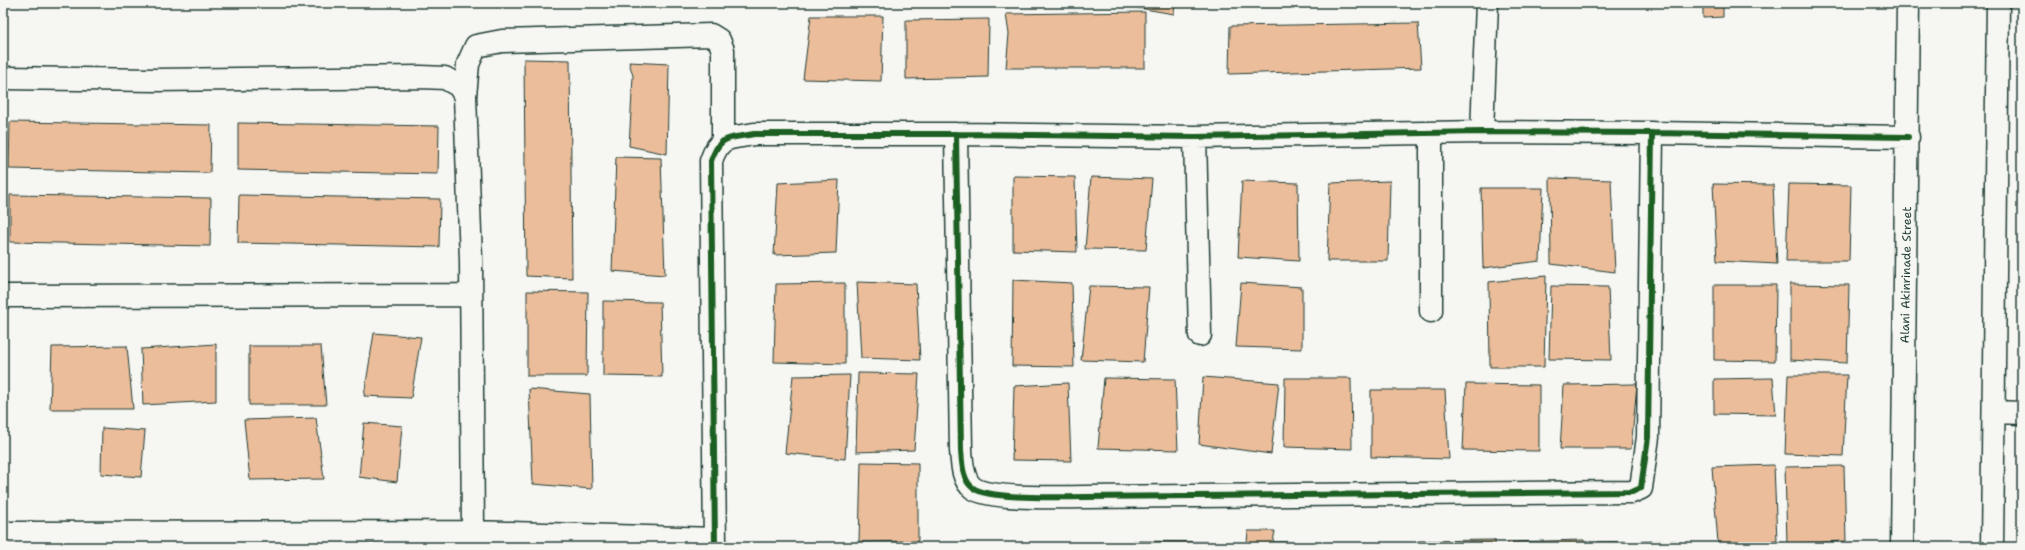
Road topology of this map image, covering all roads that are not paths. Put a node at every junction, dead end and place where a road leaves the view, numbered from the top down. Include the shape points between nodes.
1 (1487, 3) edge
2 (1908, 3) edge
3 (1998, 3) edge
4 (3, 78) edge
5 (465, 96) junction
6 (1482, 132) junction
7 (1652, 133) junction
8 (956, 134) junction
9 (1431, 134) junction
10 (1195, 137) junction
11 (1908, 138) junction
12 (723, 140) junction
13 (470, 294) junction
14 (3, 296) edge
15 (1431, 311) dead end
16 (1200, 335) dead end
17 (1994, 412) junction
18 (2022, 413) edge
19 (473, 532) junction
20 (3, 533) edge
21 (715, 543) edge
22 (1902, 547) edge
23 (1992, 547) edge

1 - 6 street
2 - 11 street, Alani Akinrinade Street
3 - 17 street
4 - 5 street via 156,80 427,77 445,78 459,86
5 - 12 street via 468,64 476,46 502,41 711,35 719,40 723,50
5 - 13 street
6 - 7 street
6 - 9 street
7 - 8 street via 1648,437 1641,488 1632,492 1084,497 996,495 973,488 964,476 961,450
7 - 11 street
8 - 10 street
8 - 12 street via 754,134
9 - 10 street
9 - 15 street
10 - 16 street
11 - 22 street, Alani Akinrinade Street
12 - 21 street via 716,147 712,161
13 - 14 street
13 - 19 street
17 - 18 street
17 - 23 street
19 - 20 street
19 - 21 street

